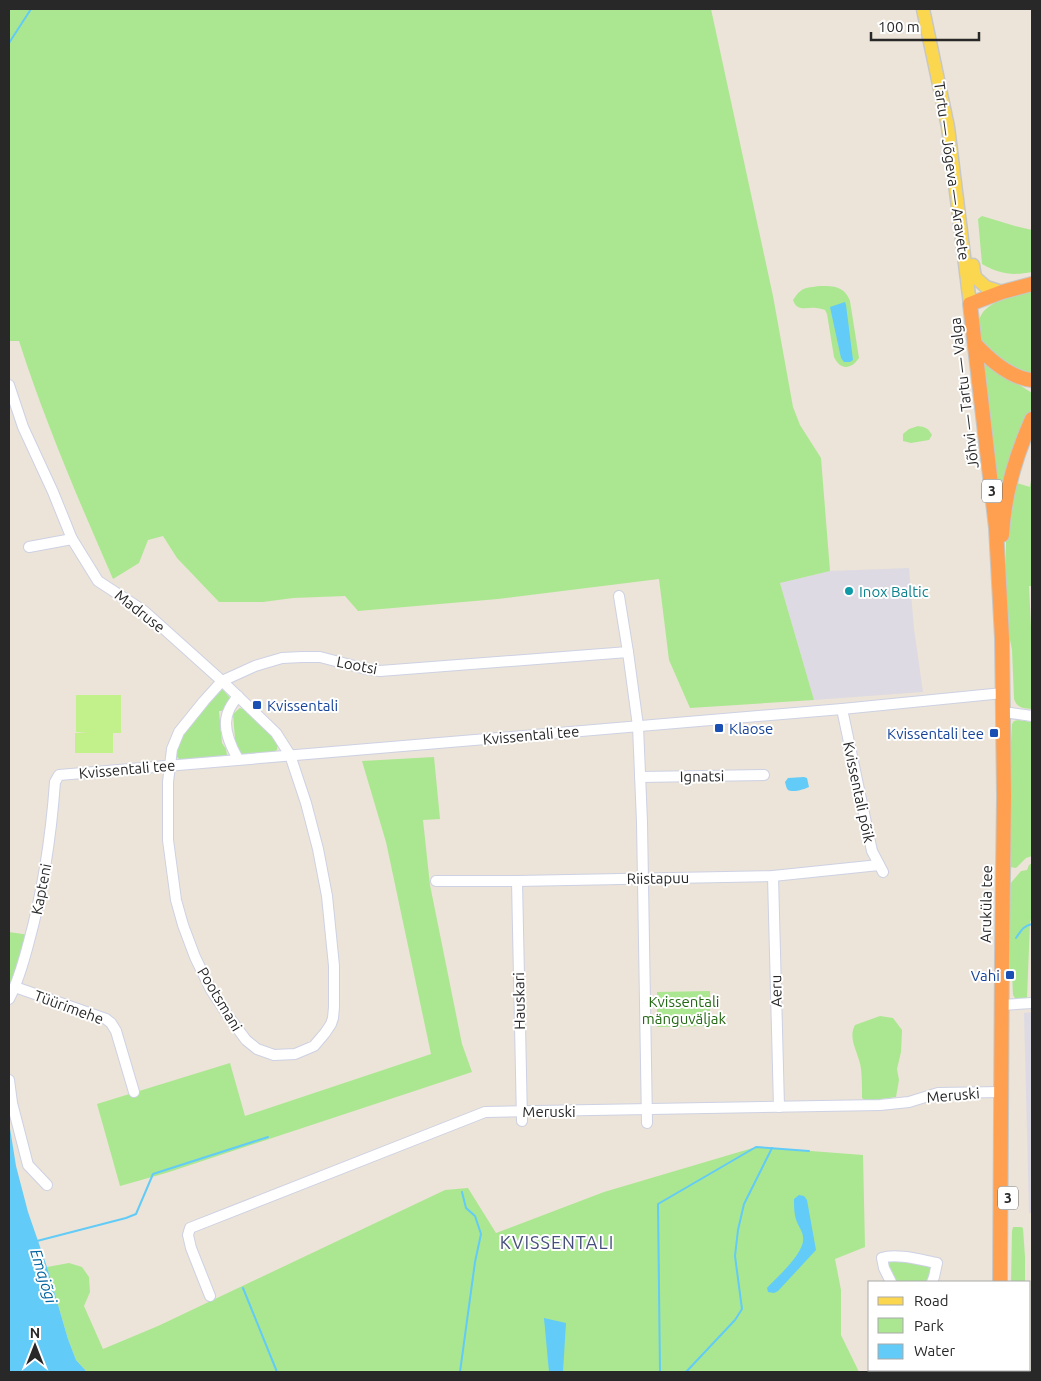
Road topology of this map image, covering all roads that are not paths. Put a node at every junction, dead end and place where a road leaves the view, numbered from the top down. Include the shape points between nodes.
1 (923, 9) edge
2 (958, 202) junction
3 (1032, 284) edge
4 (1002, 292) junction
5 (970, 304) junction
6 (975, 344) junction
7 (1032, 380) edge
8 (9, 384) edge
9 (1032, 419) edge
10 (72, 539) junction
11 (29, 547) dead end
12 (1000, 594) junction
13 (619, 596) dead end
14 (628, 652) junction
15 (222, 682) junction
16 (1002, 693) junction
17 (238, 696) junction
18 (842, 709) junction
19 (1003, 712) junction
20 (1032, 716) edge
21 (638, 726) junction
22 (290, 755) junction
23 (238, 759) junction
24 (170, 766) junction
25 (59, 775) joint
26 (764, 775) dead end
27 (640, 778) junction
28 (881, 868) joint
29 (773, 876) junction
30 (643, 879) junction
31 (436, 881) dead end
32 (517, 881) junction
33 (15, 987) junction
34 (9, 999) edge
35 (1032, 1003) edge
36 (1002, 1005) junction
37 (9, 1080) edge
38 (134, 1092) dead end
39 (1001, 1092) junction
40 (779, 1107) junction
41 (647, 1109) junction
42 (1002, 1115) junction
43 (522, 1116) junction
44 (647, 1123) dead end
45 (47, 1185) dead end
46 (890, 1281) edge
47 (932, 1281) edge
48 (1000, 1281) edge
49 (1008, 1281) edge
50 (210, 1296) dead end

1 - 2 main road, Tartu — Jõgeva — Aravete via 946,115
2 - 4 main road via 965,212 974,277 986,288
2 - 5 main road, Tartu — Jõgeva — Aravete
3 - 4 highway, Jõhvi — Tartu — Valga
4 - 5 highway, Jõhvi — Tartu — Valga
5 - 6 highway, Jõhvi — Tartu — Valga / 3
6 - 7 highway via 1001,367 1019,378
6 - 12 highway, Jõhvi — Tartu — Valga / 3 via 996,528
8 - 10 street, Madruse via 28,440 54,492
9 - 12 highway via 1008,493
10 - 11 street
10 - 15 street, Madruse via 98,581 144,611
12 - 16 highway, Jõhvi — Tartu — Valga / 3
13 - 14 street
14 - 15 street, Lootsi via 380,671 320,658 282,658 255,666
14 - 21 street
15 - 17 street, Madruse
15 - 24 street, Lootsi via 179,732
16 - 18 street, Kvissentali tee
16 - 19 highway, Aruküla tee / 3
17 - 22 street, Madruse via 276,733
17 - 23 street via 226,720 229,742
18 - 21 street, Kvissentali tee
18 - 28 street, Kvissentali põik via 872,851
19 - 20 street
19 - 36 highway, Aruküla tee / 3
21 - 22 street, Kvissentali tee
21 - 27 street
22 - 23 street, Kvissentali tee
22 - 24 street, Pootsmani via 322,865 335,988 333,1018 326,1034 314,1046 288,1056 256,1049 246,1040 211,990 195,957 176,900 171,867 167,824
23 - 24 street, Kvissentali tee
24 - 25 street, Kvissentali tee
25 - 33 street, Kapteni via 55,782 46,871
26 - 27 street, Ignatsi
27 - 30 street
28 - 29 street, Riistapuu
29 - 30 street, Riistapuu
29 - 40 street, Aeru
30 - 32 street, Riistapuu
30 - 41 street
31 - 32 street, Riistapuu
32 - 43 street, Hauskari
33 - 34 street, Kapteni
33 - 38 street, Tüürimehe via 111,1023
35 - 36 street
36 - 39 highway, Aruküla tee / 3
37 - 45 street via 28,1165
39 - 40 street, Meruski via 938,1093 909,1102 880,1105
39 - 42 highway, Aruküla tee / 3
40 - 41 street, Meruski
41 - 43 street, Meruski via 622,1114
41 - 44 street
42 - 48 highway, Aruküla tee / 3
42 - 49 highway, Aruküla tee / 3 via 1008,1165
43 - 50 street, Meruski via 478,1114 190,1228 191,1248
46 - 47 street via 882,1258 887,1256 937,1263

